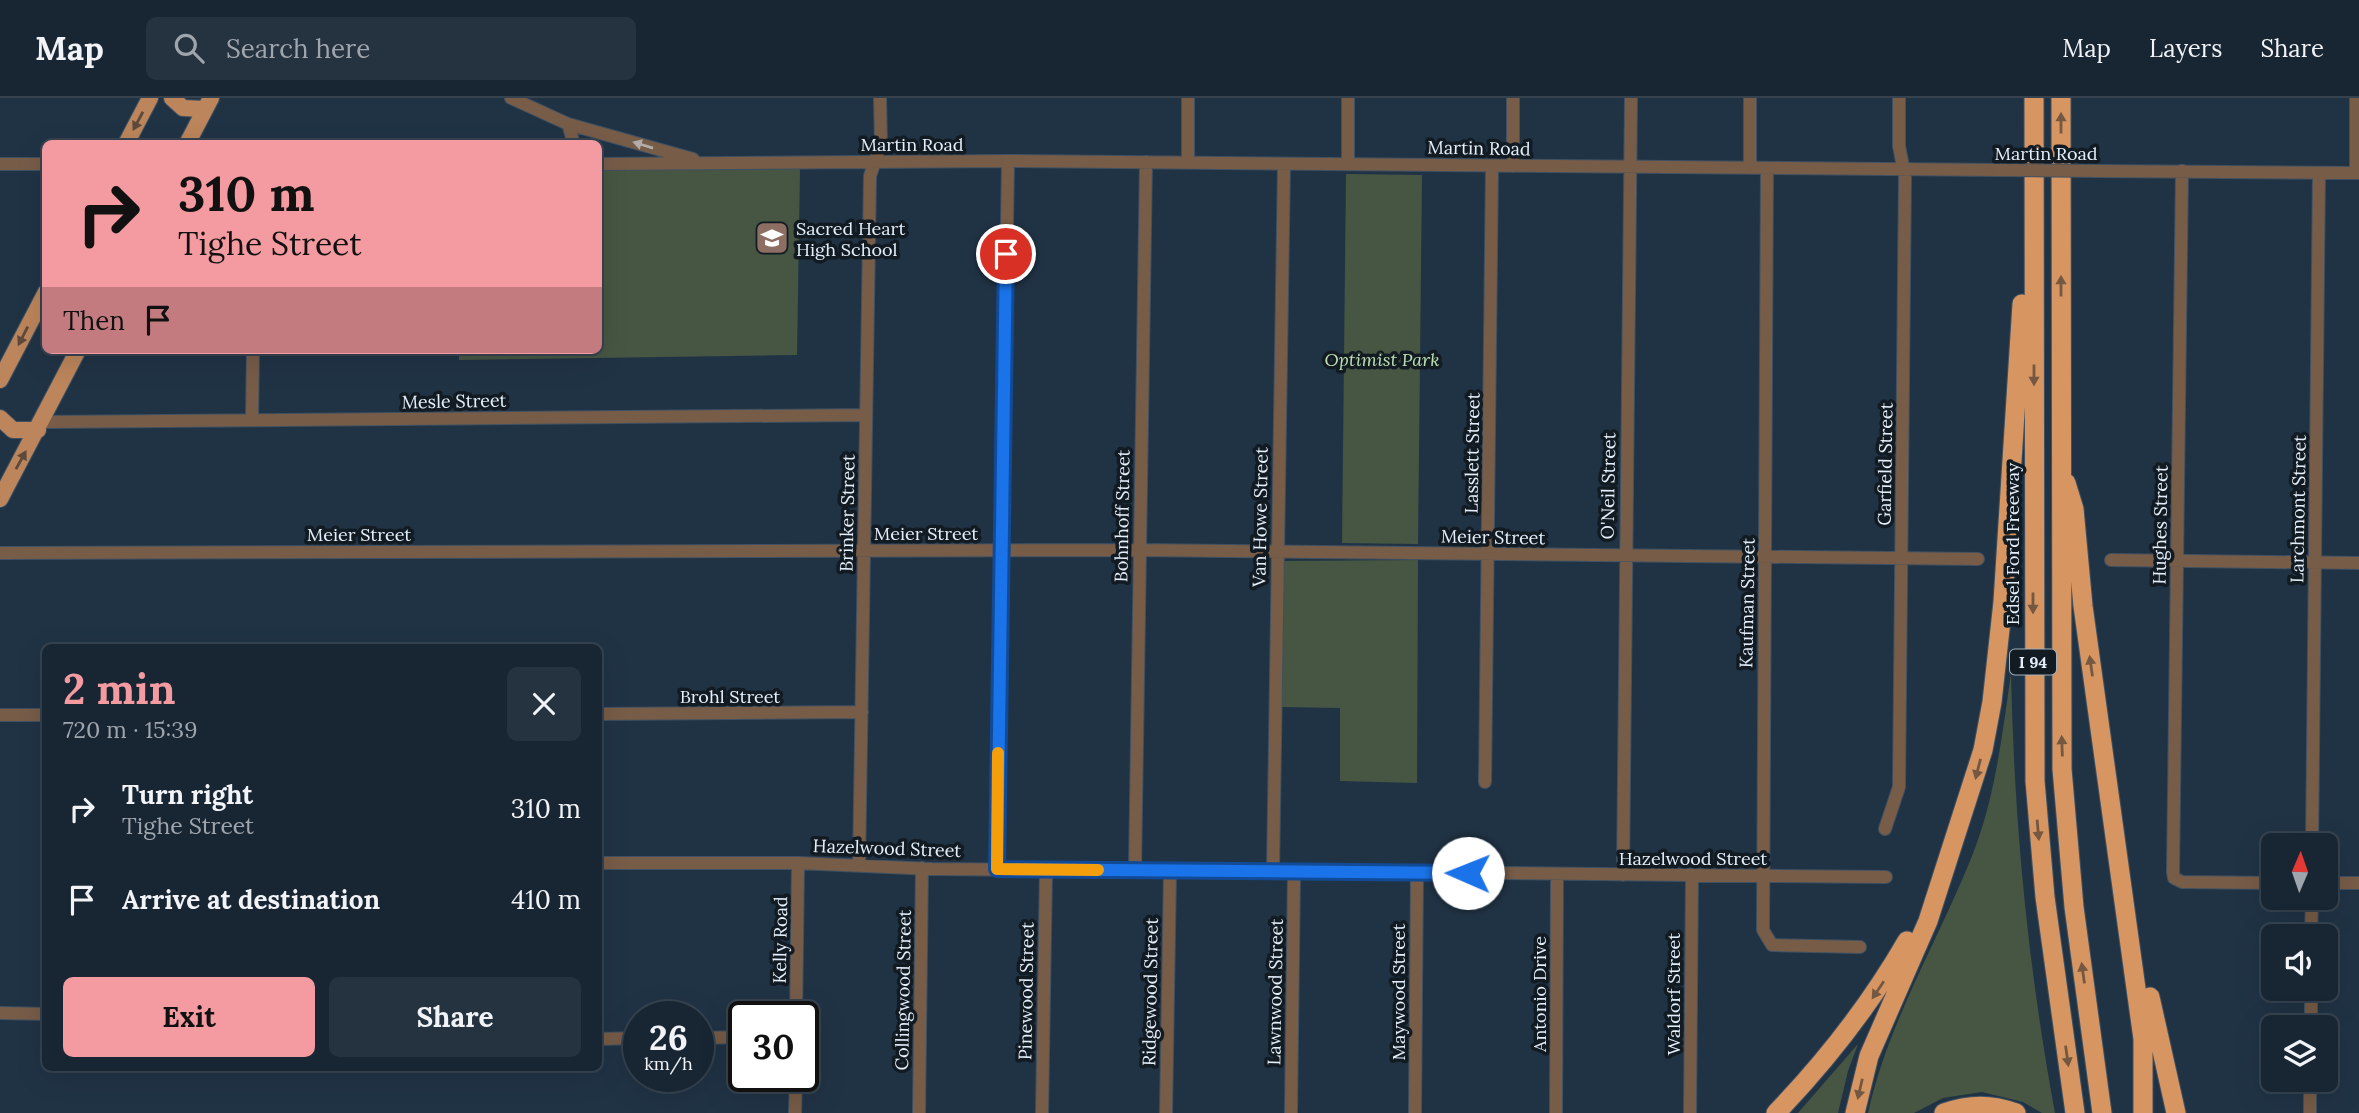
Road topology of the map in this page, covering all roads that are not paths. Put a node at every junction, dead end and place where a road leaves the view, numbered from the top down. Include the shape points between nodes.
1 (150, 98) edge
2 (172, 98) edge
3 (511, 98) edge
4 (880, 98) edge
5 (1188, 98) edge
6 (1348, 98) edge
7 (1513, 98) edge
8 (1631, 98) edge
9 (1750, 98) edge
10 (1899, 98) edge
11 (2034, 98) edge
12 (2062, 98) edge
13 (2356, 98) edge
14 (208, 103) edge
15 (568, 124) junction
16 (127, 140) edge
17 (189, 140) edge
18 (572, 140) edge
19 (876, 161) junction
20 (1008, 161) junction
21 (1146, 162) junction
22 (709, 163) junction
23 (1188, 163) junction
24 (0, 164) edge
25 (42, 164) edge
26 (602, 164) edge
27 (1284, 164) junction
28 (1348, 164) junction
29 (1493, 166) junction
30 (1513, 166) junction
31 (1631, 166) junction
32 (1750, 168) junction
33 (1767, 168) junction
34 (1904, 170) junction
35 (2182, 171) junction
36 (2319, 173) junction
37 (2358, 173) edge
38 (2034, 209) junction
39 (42, 300) edge
40 (76, 354) edge
41 (253, 354) edge
42 (0, 380) edge
43 (866, 415) junction
44 (0, 418) edge
45 (252, 420) junction
46 (40, 426) junction
47 (2061, 467) junction
48 (0, 499) edge
49 (864, 550) junction
50 (1139, 550) junction
51 (1000, 551) junction
52 (1276, 552) junction
53 (0, 553) edge
54 (1488, 554) junction
55 (1625, 556) junction
56 (1765, 557) junction
57 (1901, 558) junction
58 (1978, 559) dead end
59 (2111, 561) dead end
60 (2177, 561) junction
61 (2315, 563) junction
62 (2359, 563) edge
63 (862, 712) junction
64 (602, 714) edge
65 (0, 715) edge
66 (42, 715) edge
67 (1485, 782) dead end
68 (2110, 801) junction
69 (1885, 829) dead end
70 (2312, 833) edge
71 (1955, 843) junction
72 (602, 863) edge
73 (798, 863) junction
74 (859, 866) junction
75 (922, 868) junction
76 (997, 869) junction
77 (1046, 870) junction
78 (1135, 870) junction
79 (1170, 871) junction
80 (1273, 871) junction
81 (1294, 872) junction
82 (1417, 872) junction
83 (1468, 873) dead end
84 (1499, 873) dead end
85 (1558, 874) junction
86 (1623, 875) junction
87 (1692, 876) junction
88 (1761, 876) junction
89 (1886, 877) dead end
90 (2261, 883) edge
91 (2338, 883) edge
92 (2359, 883) edge
93 (1860, 947) dead end
94 (796, 1001) edge
95 (0, 1013) edge
96 (42, 1014) edge
97 (602, 1038) edge
98 (623, 1038) edge
99 (796, 1092) edge
100 (2310, 1092) edge
101 (795, 1113) edge
102 (919, 1113) edge
103 (1042, 1113) edge
104 (1166, 1113) edge
105 (1292, 1113) edge
106 (1415, 1113) edge
107 (1556, 1113) edge
108 (1690, 1113) edge
109 (1776, 1113) edge
110 (1855, 1113) edge
111 (1944, 1113) edge
112 (2016, 1113) edge
113 (2075, 1113) edge
114 (2102, 1113) edge
115 (2143, 1113) edge
116 (2176, 1113) edge
117 (2310, 1113) edge

1 -> 16 main road
2 - 14 main road via 183,108
3 - 15 street
4 - 19 street, Brinker Street via 881,144
5 - 23 street
6 - 28 street
7 - 30 street
8 - 31 street, O'Neil Street
9 - 32 street
10 - 34 street, Garfield Street
11 - 38 highway, Edsel Ford Freeway / I 94
47 -> 12 highway, I 94
13 - 37 street
14 - 17 main road
15 - 18 street
22 -> 15 street
19 - 20 street, Martin Road
19 - 22 street, Martin Road
19 - 43 street, Brinker Street via 870,176
20 - 21 street, Martin Road
20 - 51 street
21 - 23 street, Martin Road
21 - 50 street, Bohnhoff Street
22 - 26 street, Martin Road
23 - 27 street, Martin Road
24 - 25 street
27 - 28 street, Martin Road
27 - 52 street, Van Howe Street
28 - 29 street, Martin Road
29 - 30 street, Martin Road
29 - 54 street, Lasslett Street
30 - 31 street, Martin Road
31 - 32 street, Martin Road
31 - 55 street, O'Neil Street
32 - 33 street, Martin Road
33 - 34 street, Martin Road
33 - 56 street, Kaufman Street
34 - 35 street, Martin Road, bridge
34 - 57 street, Garfield Street
35 - 36 street, Martin Road
35 - 60 street, Hughes Street
36 - 37 street, Martin Road
36 - 61 street, Larchmont Street
38 -> 71 highway via 2021,311 2003,602 1992,702
38 -> 113 highway, Edsel Ford Freeway / I 94 via 2035,781 2045,897
39 -> 42 main road
40 - 46 main road
41 - 45 street
43 - 45 street, Mesle Street
43 - 49 street, Brinker Street
44 - 46 main road via 13,430
45 - 46 street, Mesle Street
48 -> 46 main road
68 -> 47 highway via 2074,509
114 -> 47 highway, I 94 via 2074,907 2063,781
49 - 51 street, Meier Street
49 - 53 street, Meier Street
49 - 63 street, Brinker Street
50 - 51 street, Meier Street
50 - 52 street, Meier Street
50 - 78 street, Bohnhoff Street
51 - 76 street
52 - 54 street, Meier Street
52 - 80 street, Van Howe Street
54 - 55 street, Meier Street
54 - 67 street, Lasslett Street
55 - 56 street, Meier Street
55 - 86 street, O'Neil Street
56 - 57 street, Meier Street
56 - 88 street, Kaufman Street
57 - 58 street, Meier Street
57 - 69 street, Garfield Street via 1899,787
59 - 60 street
60 - 61 street
60 - 90 street, Hughes Street via 2174,878 2182,882
61 - 62 street
61 - 70 street, Larchmont Street
63 - 64 street, Brohl Street
63 - 74 street, Brinker Street
65 - 66 street
68 - 115 highway via 2143,1039
68 - 116 highway
71 -> 109 highway via 1880,988
71 -> 110 highway via 1928,921 1869,1056
72 - 73 street, Hazelwood Street
73 - 74 street, Hazelwood Street
73 - 94 street, Kelly Road
74 - 75 street, Hazelwood Street
75 - 76 street, Hazelwood Street
75 - 102 street, Collingwood Street
76 - 77 street, Hazelwood Street
77 - 78 street, Hazelwood Street
77 - 103 street, Pinewood Street
78 - 79 street, Hazelwood Street
79 - 80 street, Hazelwood Street
79 - 104 street, Ridgewood Street
80 - 81 street, Hazelwood Street
81 - 82 street, Hazelwood Street
81 - 105 street, Lawnwood Street
82 - 83 street, Hazelwood Street
82 - 106 street, Maywood Street
84 - 85 street, Hazelwood Street
85 - 86 street, Hazelwood Street
85 - 107 street, Antonio Drive
86 - 87 street, Hazelwood Street
87 - 88 street, Hazelwood Street
87 - 108 street, Waldorf Street
88 - 89 street, Hazelwood Street
88 - 93 street, Kaufman Street via 1763,930 1772,945
91 - 92 street
95 - 96 street
97 - 98 street
99 - 101 street
100 - 117 street
111 - 112 highway via 1986,1105

